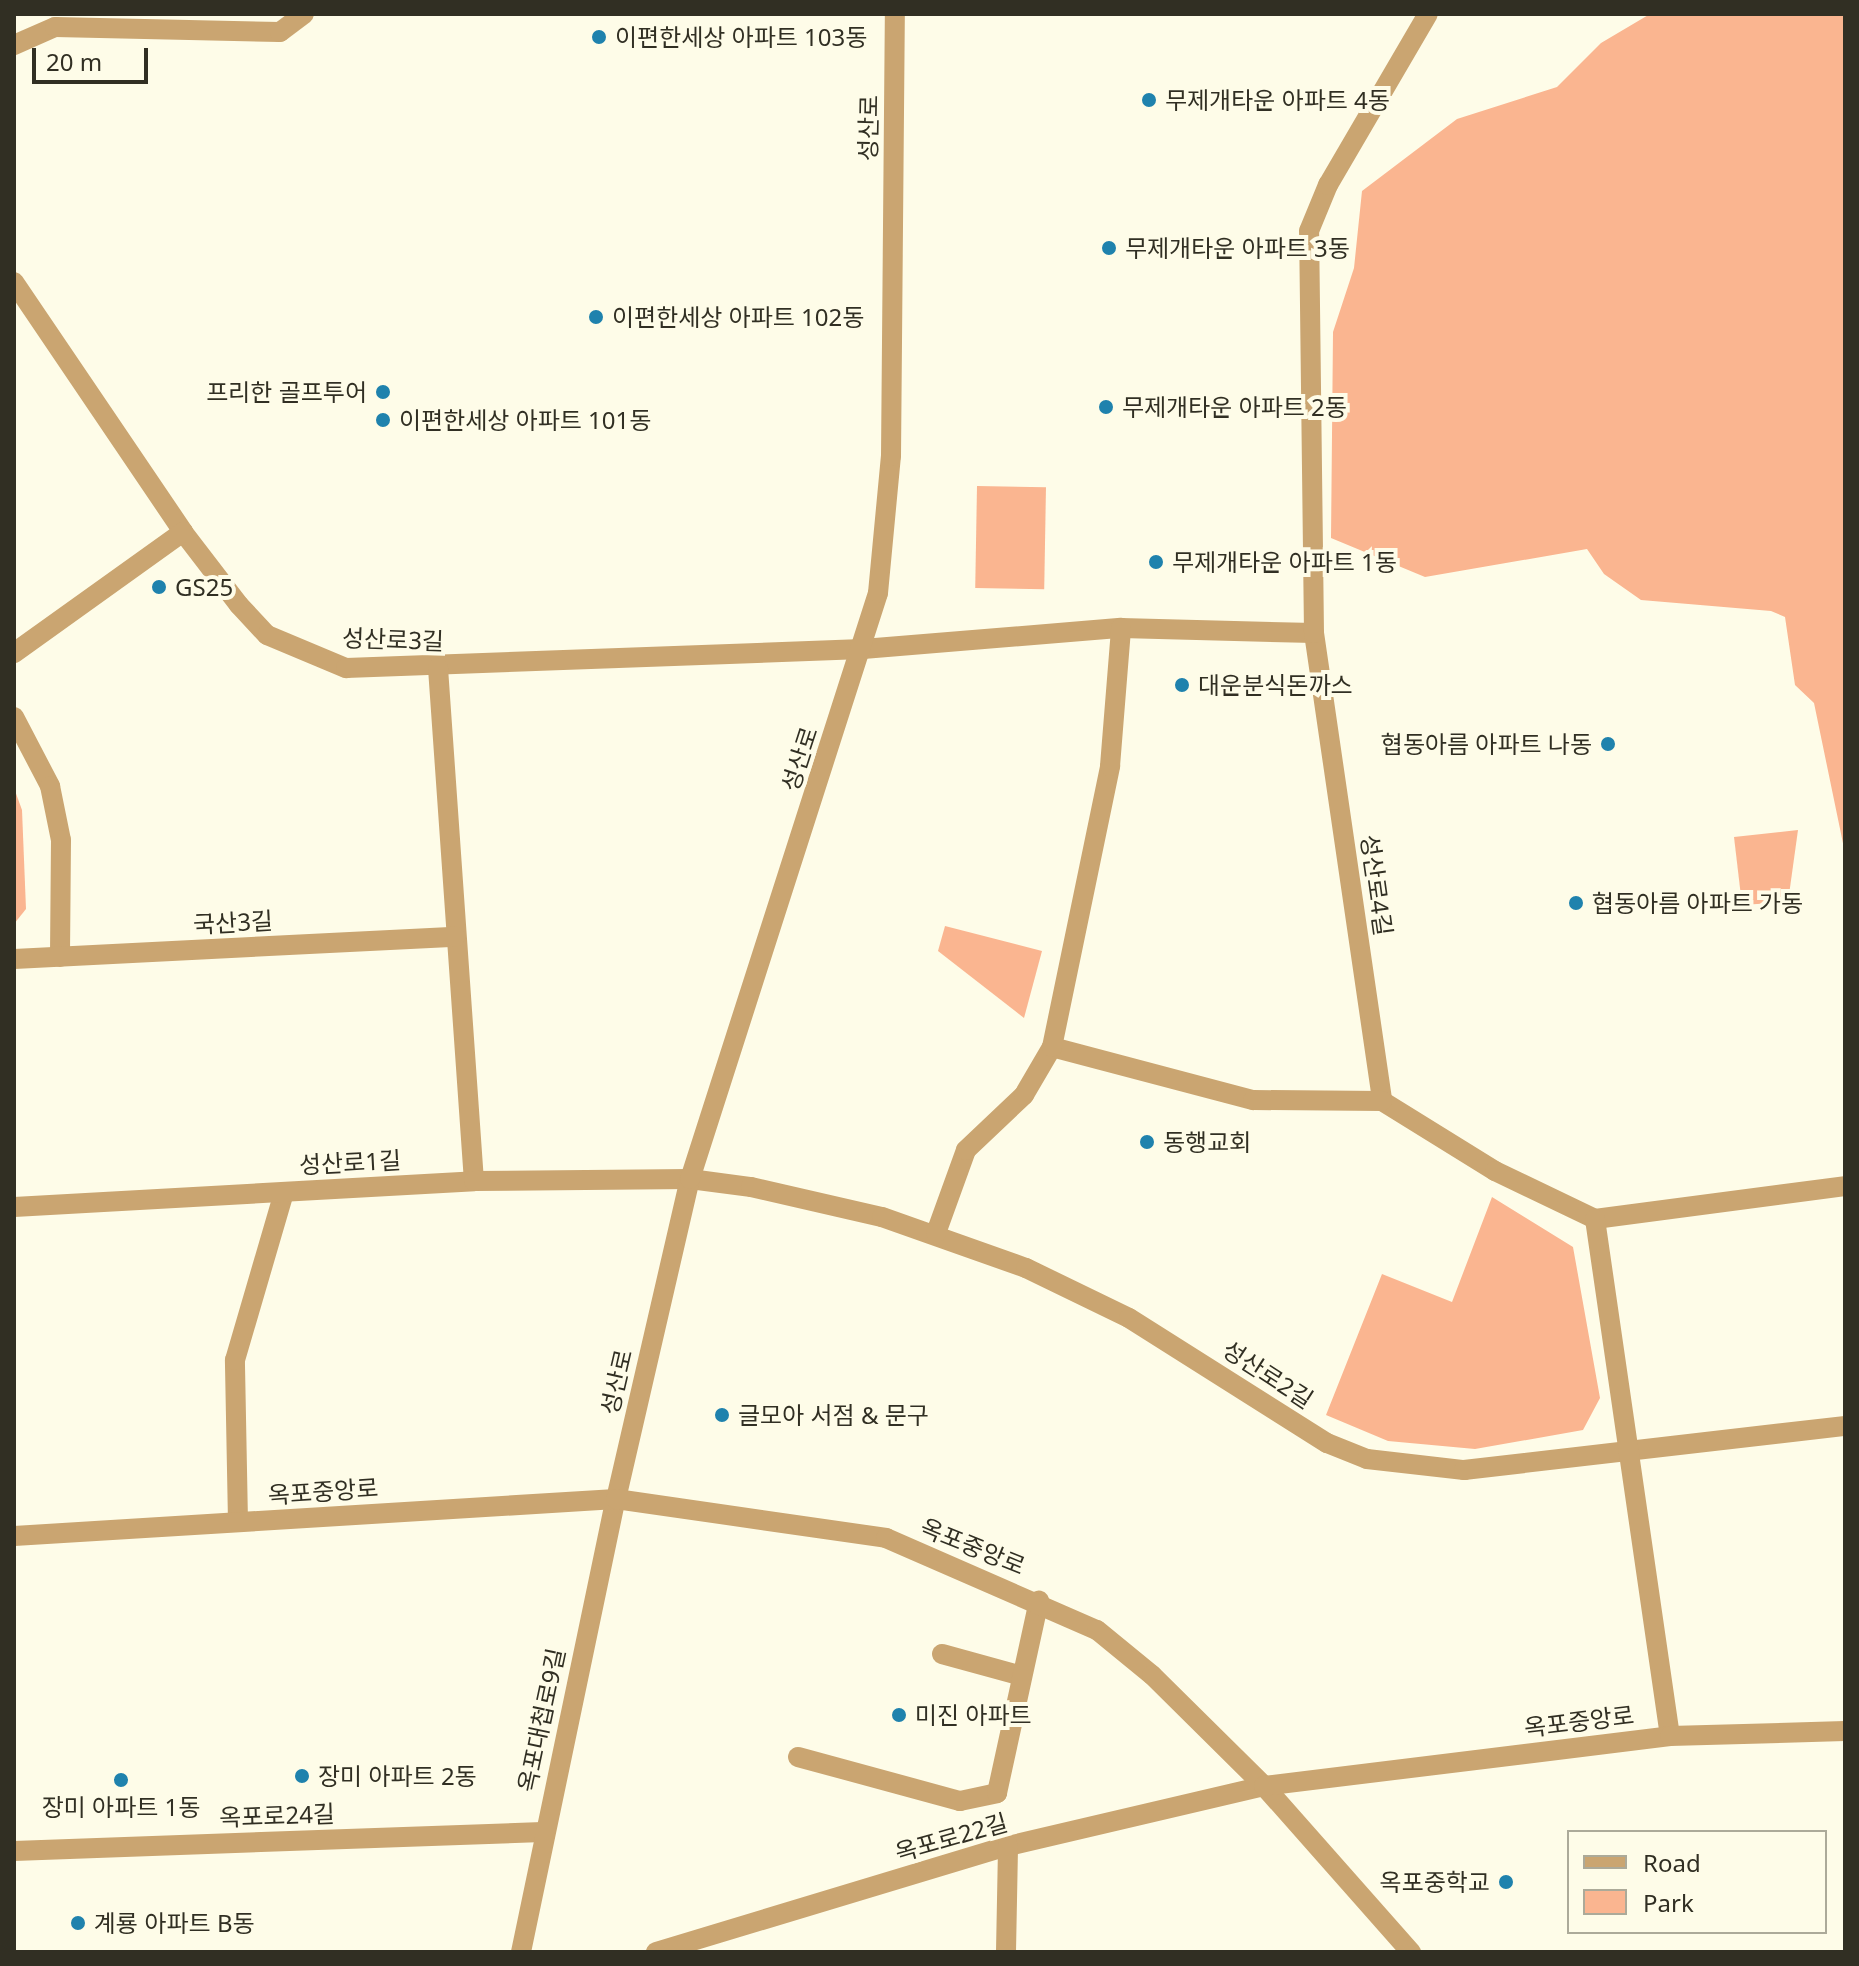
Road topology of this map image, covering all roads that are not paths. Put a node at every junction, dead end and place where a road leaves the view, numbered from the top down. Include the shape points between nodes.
1 (304, 14) edge
2 (895, 14) edge
3 (1428, 14) edge
4 (14, 45) edge
5 (14, 282) edge
6 (183, 532) junction
7 (1121, 628) junction
8 (1314, 633) junction
9 (863, 649) junction
10 (14, 653) edge
11 (438, 668) junction
12 (14, 717) edge
13 (455, 937) junction
14 (60, 957) junction
15 (14, 959) edge
16 (1052, 1047) junction
17 (1382, 1101) junction
18 (690, 1179) junction
19 (474, 1181) junction
20 (1845, 1186) edge
21 (284, 1192) junction
22 (14, 1207) edge
23 (1595, 1219) junction
24 (936, 1233) junction
25 (1845, 1426) edge
26 (1633, 1453) junction
27 (616, 1499) junction
28 (238, 1522) junction
29 (14, 1536) edge
30 (1039, 1601) junction
31 (942, 1654) dead end
32 (1022, 1676) junction
33 (1845, 1731) edge
34 (1670, 1736) junction
35 (798, 1757) dead end
36 (1264, 1786) junction
37 (543, 1832) junction
38 (1008, 1846) junction
39 (14, 1851) edge
40 (521, 1952) edge
41 (656, 1952) edge
42 (1006, 1952) edge
43 (1411, 1952) edge

1 - 4 street via 280,32 55,27
2 - 9 street, 성산로 via 891,456 878,593
3 - 8 street, 성산로4길 via 1328,185 1309,231
5 - 6 street, 성산로3길
6 - 10 street
6 - 11 street, 성산로3길 via 267,635 346,668
7 - 8 street
7 - 9 street
7 - 16 street via 1110,766
8 - 17 street, 성산로4길
9 - 11 street, 성산로3길
9 - 18 street, 성산로
11 - 13 street
12 - 14 street via 50,786 61,840
13 - 14 street, 국산3길
13 - 19 street
14 - 15 street, 국산3길
16 - 17 street via 1253,1100
16 - 24 street via 1024,1095 966,1150
17 - 23 street via 1495,1171
18 - 19 street, 성산로1길
18 - 24 street, 성산로2길 via 751,1187
18 - 27 street, 성산로
19 - 21 street, 성산로1길
20 - 23 street
21 - 22 street, 성산로1길
21 - 28 street via 235,1360
23 - 26 street
24 - 26 street, 성산로2길 via 1026,1268 1129,1318 1327,1443 1367,1459 1464,1470
25 - 26 street, 성산로2길
26 - 34 street
27 - 28 street, 옥포중앙로
27 - 30 street, 옥포중앙로 via 886,1538
27 - 37 street, 옥포대첩로9길
28 - 29 street, 옥포중앙로
30 - 32 street
30 - 36 street, 옥포중앙로 via 1097,1630 1130,1657
31 - 32 street
32 - 35 street via 997,1793 960,1801
33 - 34 street, 옥포중앙로
34 - 36 street, 옥포중앙로
36 - 38 street, 옥포로22길
36 - 43 street
37 - 39 street, 옥포로24길
37 - 40 street, 옥포대첩로9길
38 - 41 street, 옥포로22길
38 - 42 street

